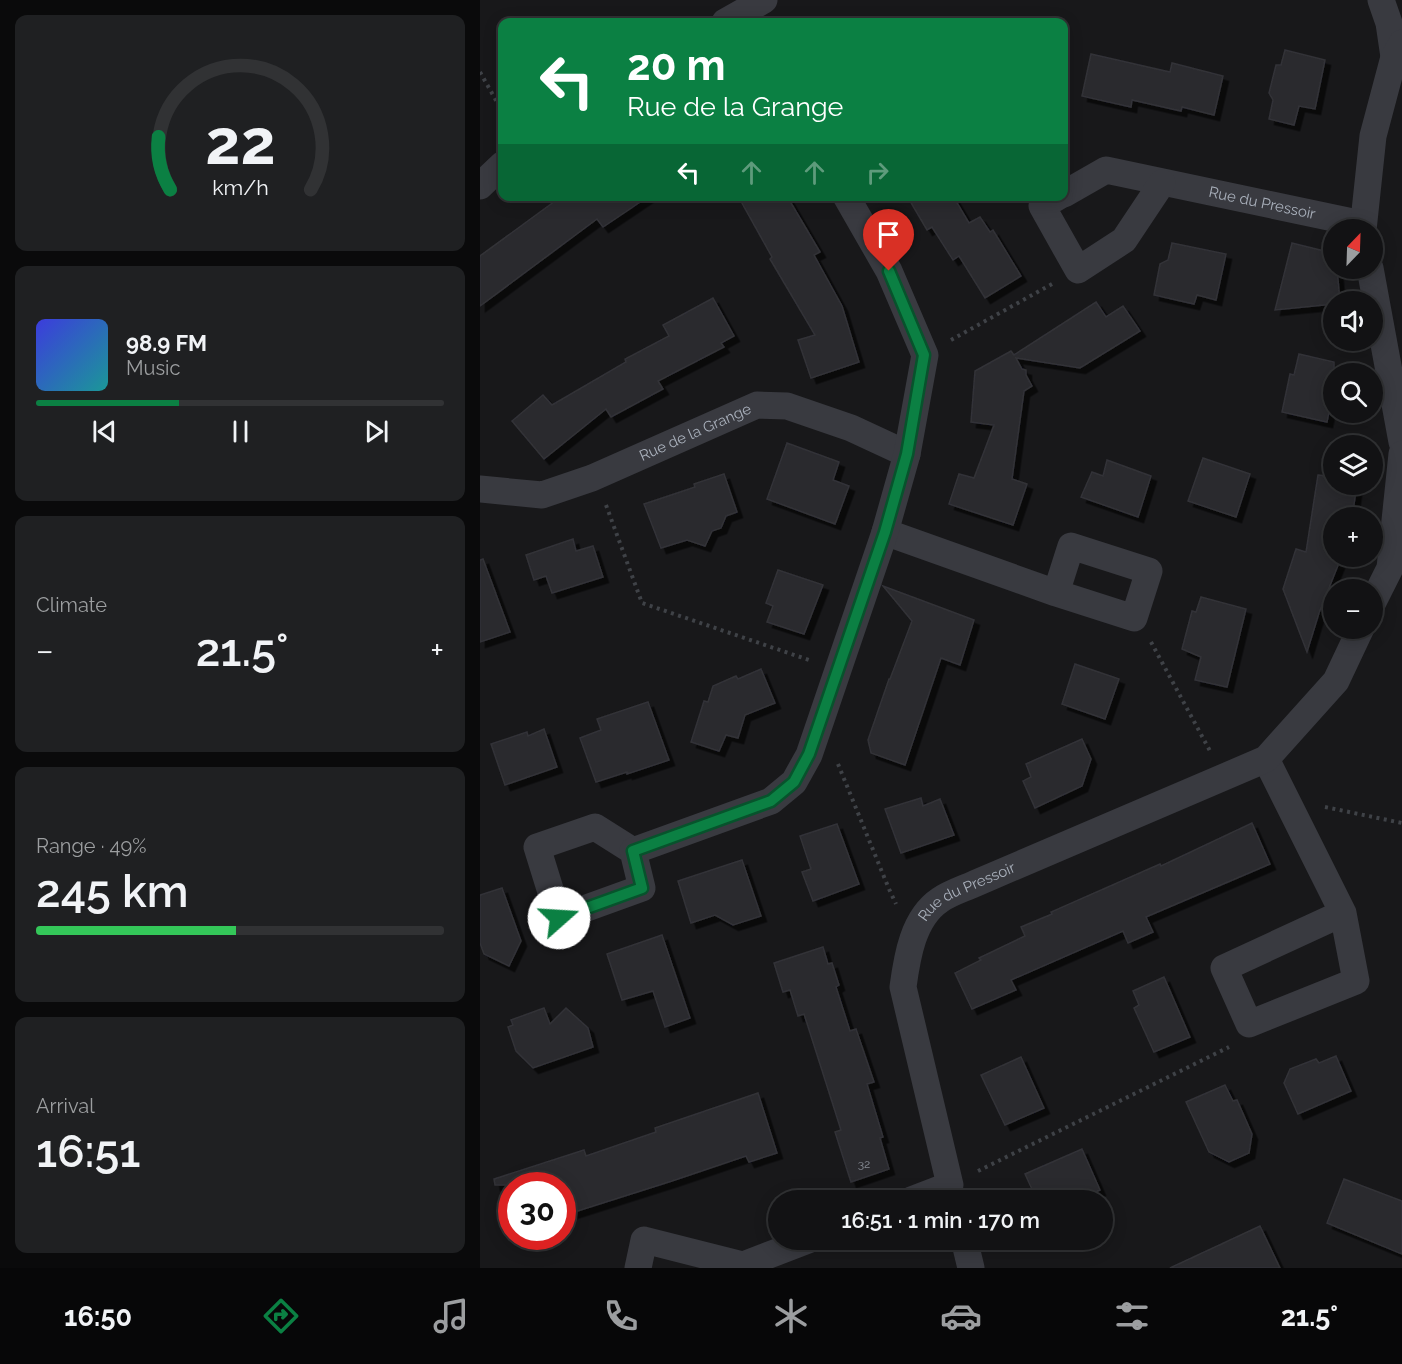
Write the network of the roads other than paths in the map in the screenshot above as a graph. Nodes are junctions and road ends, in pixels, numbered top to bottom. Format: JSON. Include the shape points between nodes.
{"nodes":[{"id":1,"x":764,"y":0,"type":"edge"},
{"id":2,"x":1381,"y":0,"type":"edge"},
{"id":3,"x":735,"y":15,"type":"edge"},
{"id":4,"x":1398,"y":50,"type":"edge"},
{"id":5,"x":498,"y":169,"type":"edge"},
{"id":6,"x":1162,"y":183,"type":"junction"},
{"id":7,"x":480,"y":186,"type":"edge"},
{"id":8,"x":1068,"y":192,"type":"edge"},
{"id":9,"x":849,"y":201,"type":"edge"},
{"id":10,"x":1050,"y":201,"type":"edge"},
{"id":11,"x":1326,"y":219,"type":"edge"},
{"id":12,"x":1364,"y":219,"type":"edge"},
{"id":13,"x":1372,"y":279,"type":"edge"},
{"id":14,"x":1402,"y":442,"type":"edge"},
{"id":15,"x":907,"y":454,"type":"junction"},
{"id":16,"x":1402,"y":454,"type":"edge"},
{"id":17,"x":480,"y":489,"type":"edge"},
{"id":18,"x":885,"y":532,"type":"junction"},
{"id":19,"x":1383,"y":582,"type":"edge"},
{"id":20,"x":1056,"y":593,"type":"junction"},
{"id":21,"x":1356,"y":639,"type":"edge"},
{"id":22,"x":1266,"y":759,"type":"junction"},
{"id":23,"x":633,"y":851,"type":"dead end"},
{"id":24,"x":1342,"y":913,"type":"junction"},
{"id":25,"x":951,"y":1190,"type":"edge"},
{"id":26,"x":784,"y":1250,"type":"edge"},
{"id":27,"x":967,"y":1250,"type":"edge"},
{"id":28,"x":743,"y":1267,"type":"edge"},
{"id":29,"x":638,"y":1268,"type":"edge"},
{"id":30,"x":971,"y":1268,"type":"edge"}],
"edges":[{"from":1,"to":3,"type":"street"},
{"from":2,"to":4,"type":"street"},
{"from":4,"to":12,"type":"street","name":"Rue du Pressoir","via":[[1373,136]]},
{"from":5,"to":7,"type":"street"},
{"from":6,"to":8,"type":"street","name":"Rue du Pressoir","via":[[1106,170]]},
{"from":6,"to":10,"type":"street","via":[[1124,240],[1078,270],[1042,206]]},
{"from":6,"to":11,"type":"street","name":"Rue du Pressoir"},
{"from":9,"to":15,"type":"street","via":[[889,271],[924,355]]},
{"from":13,"to":14,"type":"street"},
{"from":15,"to":17,"type":"street","name":"Rue de la Grange","via":[[851,428],[786,406],[757,405],[592,478],[542,495]]},
{"from":15,"to":18,"type":"street"},
{"from":16,"to":19,"type":"street","via":[[1390,568]]},
{"from":18,"to":20,"type":"street"},
{"from":18,"to":23,"type":"street","via":[[809,754],[794,782],[771,801]]},
{"from":20,"to":20,"type":"street","via":[[1134,618],[1149,571],[1071,546]]},
{"from":21,"to":22,"type":"street","name":"Rue du Pressoir","via":[[1336,681]]},
{"from":22,"to":24,"type":"street"},
{"from":22,"to":25,"type":"street","name":"Rue du Pressoir","via":[[939,900],[925,915],[906,960],[903,987]]},
{"from":24,"to":24,"type":"street","via":[[1224,968],[1249,1024],[1356,981]]},
{"from":26,"to":28,"type":"street"},
{"from":27,"to":30,"type":"street"},
{"from":28,"to":29,"type":"street","via":[[644,1240]]}]}
